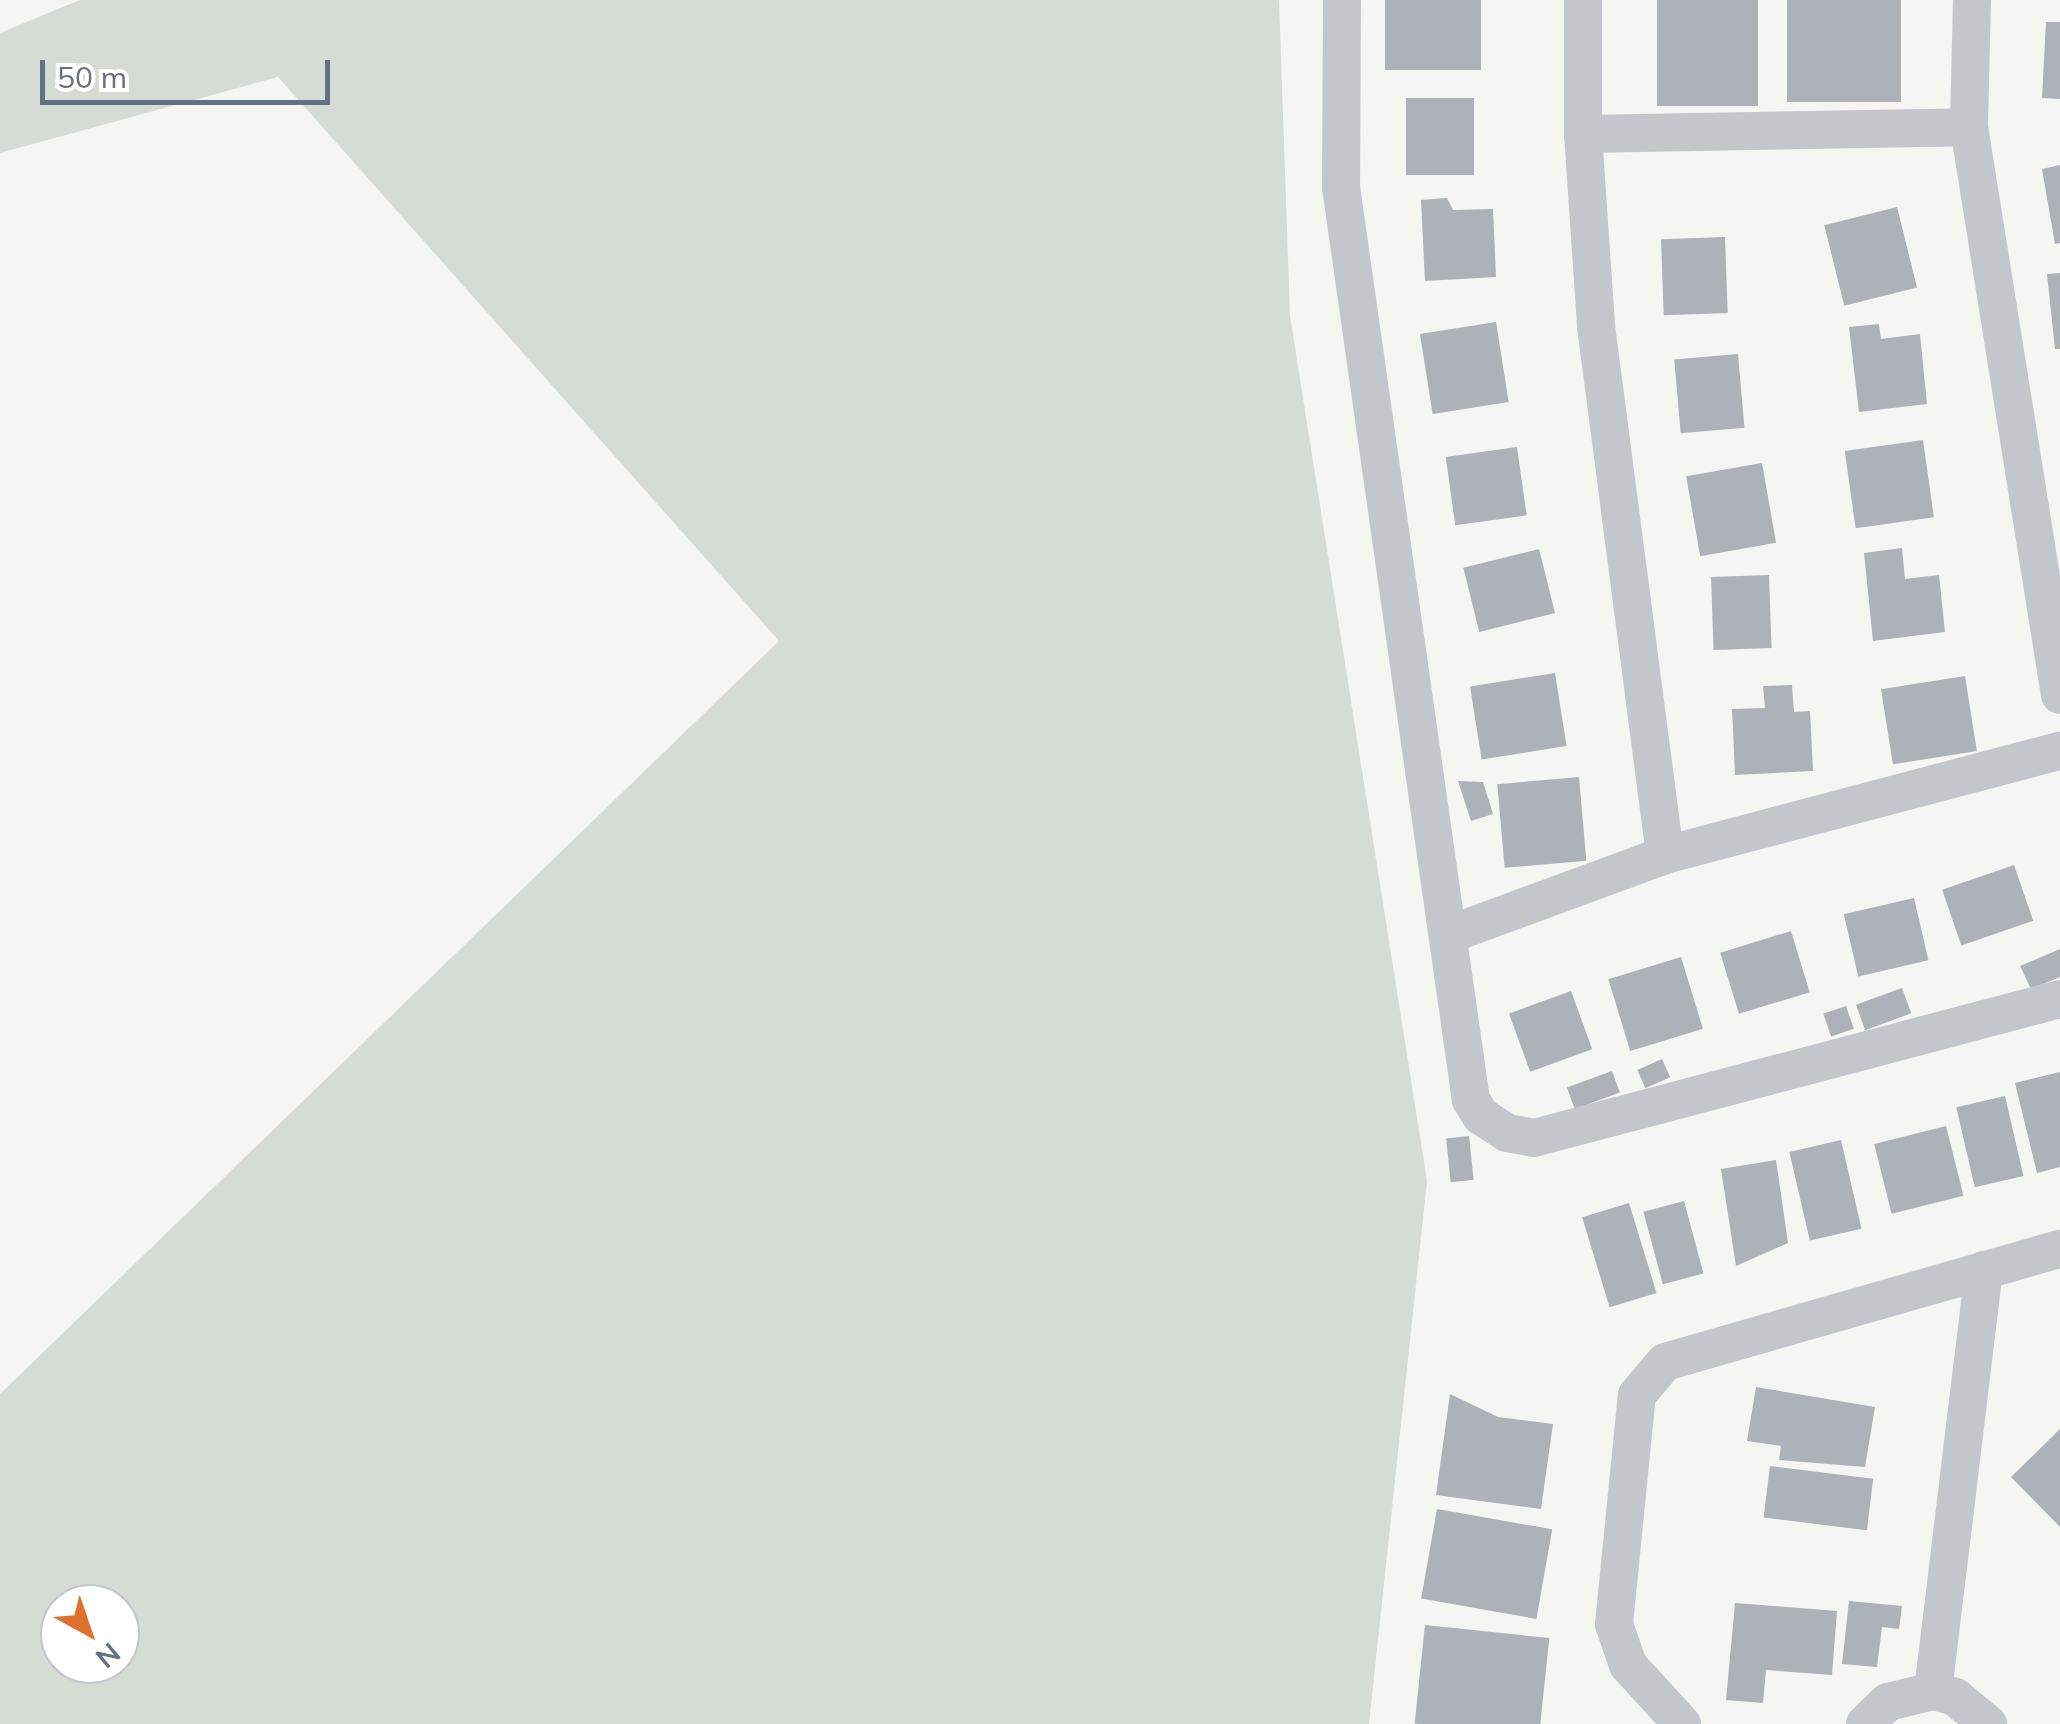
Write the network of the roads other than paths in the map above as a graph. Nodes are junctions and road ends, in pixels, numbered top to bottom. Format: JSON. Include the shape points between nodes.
{"nodes":[{"id":1,"x":1342,"y":0,"type":"edge"},
{"id":2,"x":1583,"y":0,"type":"edge"},
{"id":3,"x":1972,"y":0,"type":"edge"},
{"id":4,"x":1970,"y":127,"type":"junction"},
{"id":5,"x":1583,"y":134,"type":"junction"},
{"id":6,"x":2060,"y":695,"type":"edge"},
{"id":7,"x":2060,"y":751,"type":"edge"},
{"id":8,"x":1665,"y":855,"type":"junction"},
{"id":9,"x":1448,"y":935,"type":"junction"},
{"id":10,"x":2060,"y":1000,"type":"edge"},
{"id":11,"x":2060,"y":1249,"type":"edge"},
{"id":12,"x":1984,"y":1270,"type":"junction"},
{"id":13,"x":1933,"y":1691,"type":"junction"},
{"id":14,"x":1682,"y":1724,"type":"edge"},
{"id":15,"x":1866,"y":1724,"type":"edge"},
{"id":16,"x":1988,"y":1724,"type":"edge"}],
"edges":[{"from":1,"to":9,"type":"street","via":[[1341,188]]},
{"from":2,"to":5,"type":"street"},
{"from":3,"to":4,"type":"street"},
{"from":4,"to":5,"type":"street"},
{"from":4,"to":6,"type":"street"},
{"from":5,"to":8,"type":"street","via":[[1596,326]]},
{"from":7,"to":8,"type":"street"},
{"from":8,"to":9,"type":"street"},
{"from":9,"to":10,"type":"street","via":[[1472,1100],[1507,1133],[1534,1138]]},
{"from":11,"to":12,"type":"street"},
{"from":12,"to":13,"type":"street"},
{"from":12,"to":14,"type":"street","via":[[1665,1362],[1637,1395],[1614,1624],[1628,1665]]},
{"from":13,"to":15,"type":"street","via":[[1888,1702]]},
{"from":13,"to":16,"type":"street","via":[[1955,1696]]}]}
